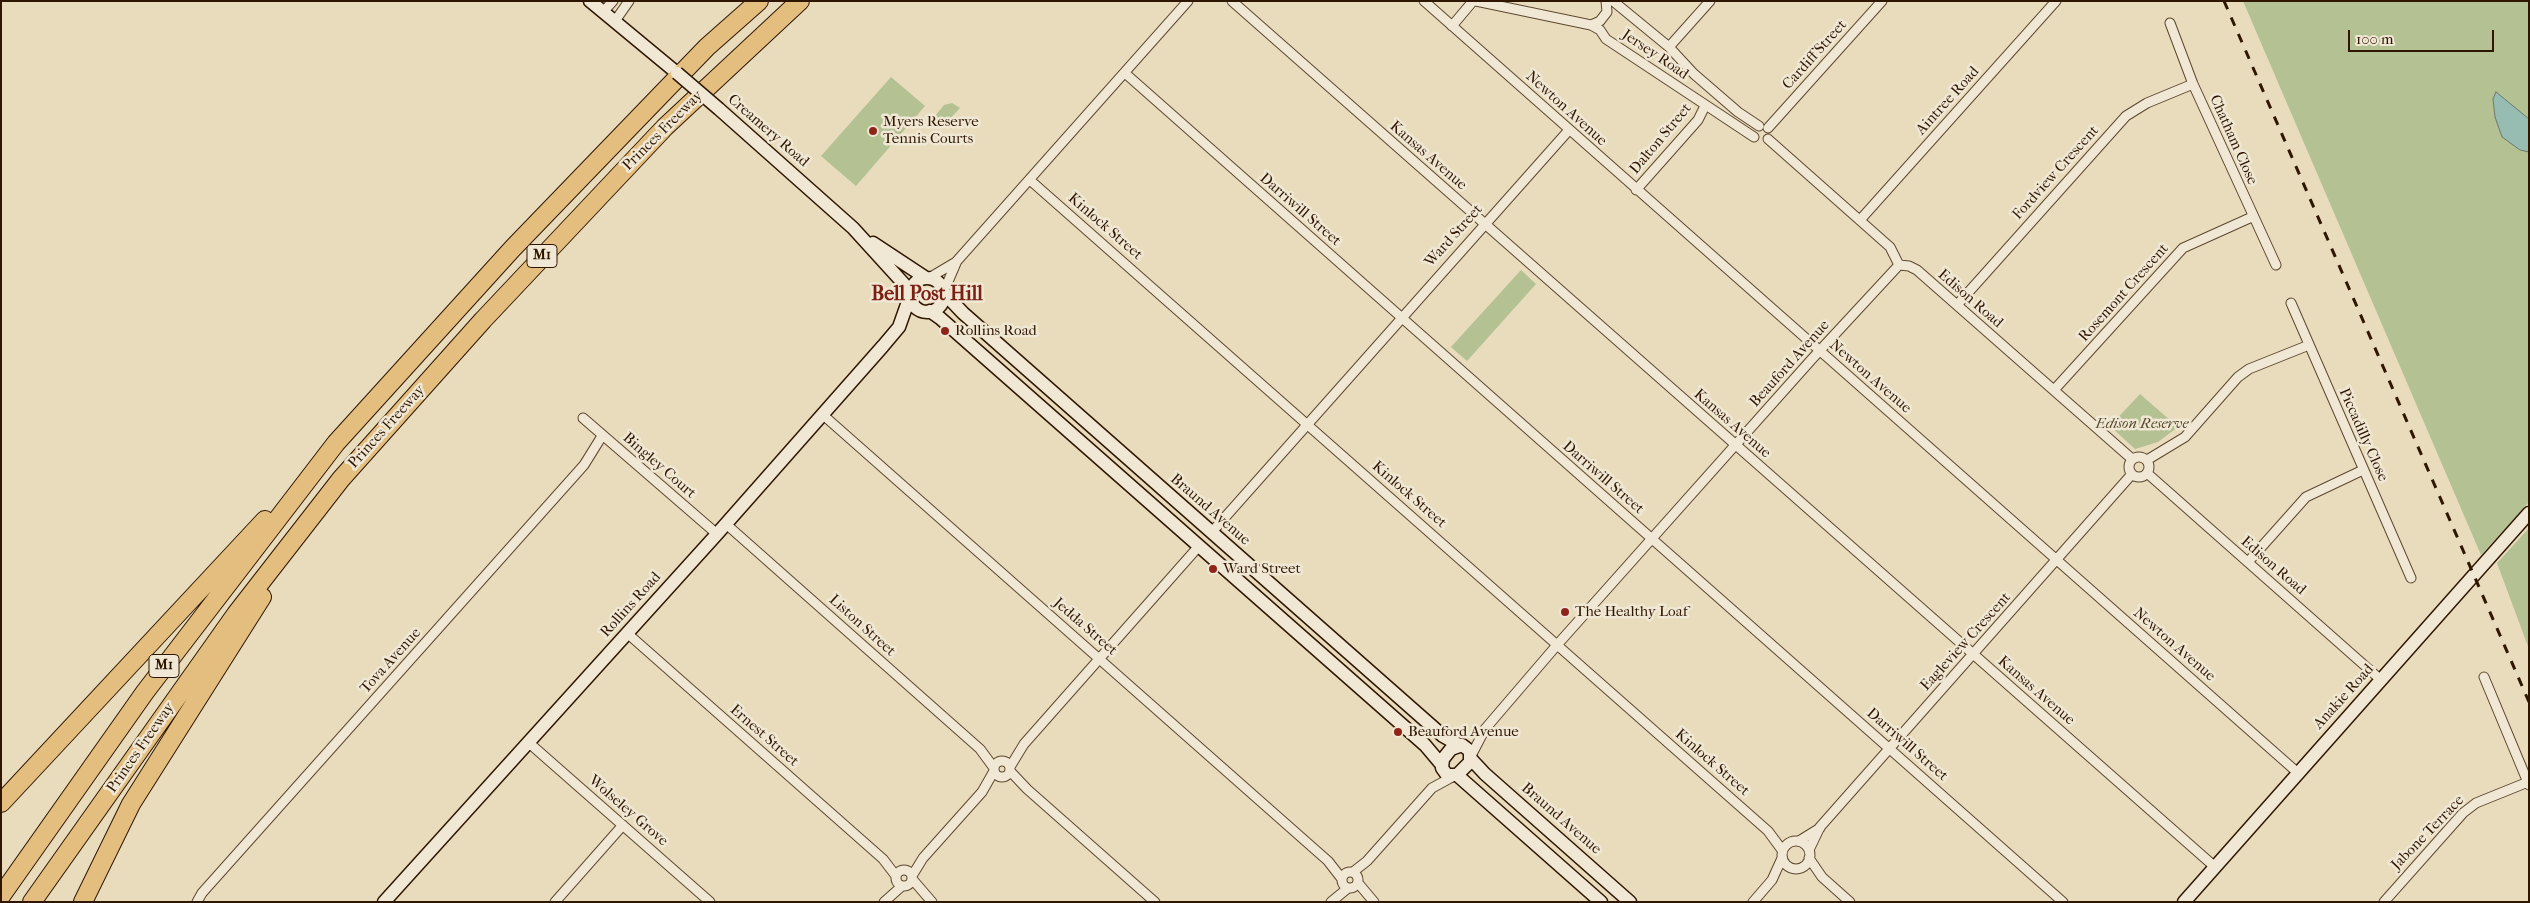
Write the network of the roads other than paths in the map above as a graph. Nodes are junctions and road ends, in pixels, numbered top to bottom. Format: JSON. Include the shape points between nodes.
{"nodes":[{"id":1,"x":590,"y":1,"type":"edge"},
{"id":2,"x":613,"y":1,"type":"edge"},
{"id":3,"x":629,"y":1,"type":"edge"},
{"id":4,"x":758,"y":1,"type":"edge"},
{"id":5,"x":800,"y":1,"type":"edge"},
{"id":6,"x":1188,"y":1,"type":"edge"},
{"id":7,"x":1232,"y":1,"type":"edge"},
{"id":8,"x":1424,"y":1,"type":"edge"},
{"id":9,"x":1474,"y":1,"type":"edge"},
{"id":10,"x":1606,"y":1,"type":"edge"},
{"id":11,"x":1613,"y":1,"type":"edge"},
{"id":12,"x":1710,"y":1,"type":"edge"},
{"id":13,"x":1882,"y":1,"type":"edge"},
{"id":14,"x":2056,"y":1,"type":"edge"},
{"id":15,"x":603,"y":12,"type":"junction"},
{"id":16,"x":1607,"y":12,"type":"junction"},
{"id":17,"x":1628,"y":14,"type":"junction"},
{"id":18,"x":615,"y":21,"type":"junction"},
{"id":19,"x":2170,"y":23,"type":"dead end"},
{"id":20,"x":1452,"y":26,"type":"junction"},
{"id":21,"x":1600,"y":26,"type":"junction"},
{"id":22,"x":1669,"y":47,"type":"junction"},
{"id":23,"x":1126,"y":74,"type":"junction"},
{"id":24,"x":2193,"y":84,"type":"junction"},
{"id":25,"x":1706,"y":106,"type":"junction"},
{"id":26,"x":1758,"y":126,"type":"junction"},
{"id":27,"x":1768,"y":128,"type":"junction"},
{"id":28,"x":1569,"y":130,"type":"junction"},
{"id":29,"x":1754,"y":137,"type":"junction"},
{"id":30,"x":1768,"y":139,"type":"junction"},
{"id":31,"x":1031,"y":181,"type":"junction"},
{"id":32,"x":1636,"y":190,"type":"junction"},
{"id":33,"x":2252,"y":217,"type":"junction"},
{"id":34,"x":1860,"y":220,"type":"junction"},
{"id":35,"x":1485,"y":225,"type":"junction"},
{"id":36,"x":853,"y":228,"type":"junction"},
{"id":37,"x":956,"y":262,"type":"junction"},
{"id":38,"x":1899,"y":265,"type":"junction"},
{"id":39,"x":2276,"y":265,"type":"dead end"},
{"id":40,"x":927,"y":278,"type":"junction"},
{"id":41,"x":944,"y":293,"type":"junction"},
{"id":42,"x":910,"y":295,"type":"junction"},
{"id":43,"x":2291,"y":303,"type":"dead end"},
{"id":44,"x":1957,"y":305,"type":"junction"},
{"id":45,"x":928,"y":311,"type":"junction"},
{"id":46,"x":1402,"y":318,"type":"junction"},
{"id":47,"x":899,"y":327,"type":"junction"},
{"id":48,"x":2309,"y":345,"type":"junction"},
{"id":49,"x":1819,"y":351,"type":"junction"},
{"id":50,"x":2054,"y":390,"type":"junction"},
{"id":51,"x":822,"y":414,"type":"junction"},
{"id":52,"x":583,"y":418,"type":"dead end"},
{"id":53,"x":1308,"y":424,"type":"junction"},
{"id":54,"x":602,"y":436,"type":"junction"},
{"id":55,"x":336,"y":443,"type":"junction"},
{"id":56,"x":1736,"y":445,"type":"junction"},
{"id":57,"x":2132,"y":459,"type":"junction"},
{"id":58,"x":2147,"y":460,"type":"junction"},
{"id":59,"x":2364,"y":470,"type":"junction"},
{"id":60,"x":2147,"y":473,"type":"junction"},
{"id":61,"x":2132,"y":474,"type":"junction"},
{"id":62,"x":2529,"y":513,"type":"edge"},
{"id":63,"x":726,"y":524,"type":"junction"},
{"id":64,"x":303,"y":528,"type":"junction"},
{"id":65,"x":1211,"y":533,"type":"junction"},
{"id":66,"x":717,"y":534,"type":"junction"},
{"id":67,"x":1652,"y":539,"type":"junction"},
{"id":68,"x":1199,"y":546,"type":"junction"},
{"id":69,"x":2057,"y":560,"type":"junction"},
{"id":70,"x":2248,"y":562,"type":"junction"},
{"id":71,"x":2411,"y":578,"type":"dead end"},
{"id":72,"x":627,"y":633,"type":"junction"},
{"id":73,"x":1557,"y":645,"type":"junction"},
{"id":74,"x":1974,"y":654,"type":"junction"},
{"id":75,"x":1100,"y":658,"type":"junction"},
{"id":76,"x":2484,"y":677,"type":"dead end"},
{"id":77,"x":2381,"y":680,"type":"junction"},
{"id":78,"x":1485,"y":729,"type":"junction"},
{"id":79,"x":528,"y":742,"type":"junction"},
{"id":80,"x":1024,"y":744,"type":"junction"},
{"id":81,"x":1460,"y":745,"type":"junction"},
{"id":82,"x":1890,"y":748,"type":"junction"},
{"id":83,"x":980,"y":749,"type":"junction"},
{"id":84,"x":1471,"y":757,"type":"junction"},
{"id":85,"x":1001,"y":760,"type":"junction"},
{"id":86,"x":1442,"y":765,"type":"junction"},
{"id":87,"x":994,"y":769,"type":"junction"},
{"id":88,"x":1007,"y":773,"type":"junction"},
{"id":89,"x":2298,"y":773,"type":"junction"},
{"id":90,"x":1455,"y":775,"type":"junction"},
{"id":91,"x":2528,"y":784,"type":"edge"},
{"id":92,"x":1432,"y":788,"type":"junction"},
{"id":93,"x":982,"y":792,"type":"junction"},
{"id":94,"x":1,"y":803,"type":"edge"},
{"id":95,"x":622,"y":825,"type":"junction"},
{"id":96,"x":1820,"y":828,"type":"junction"},
{"id":97,"x":1768,"y":831,"type":"junction"},
{"id":98,"x":1795,"y":842,"type":"junction"},
{"id":99,"x":1782,"y":854,"type":"junction"},
{"id":100,"x":1809,"y":854,"type":"junction"},
{"id":101,"x":2214,"y":867,"type":"junction"},
{"id":102,"x":1796,"y":868,"type":"junction"},
{"id":103,"x":1822,"y":877,"type":"junction"},
{"id":104,"x":904,"y":878,"type":"junction"},
{"id":105,"x":1772,"y":880,"type":"junction"},
{"id":106,"x":1350,"y":881,"type":"junction"},
{"id":107,"x":1,"y":896,"type":"edge"},
{"id":108,"x":886,"y":899,"type":"edge"},
{"id":109,"x":929,"y":899,"type":"edge"},
{"id":110,"x":1372,"y":900,"type":"edge"},
{"id":111,"x":1331,"y":901,"type":"edge"},
{"id":112,"x":32,"y":902,"type":"edge"},
{"id":113,"x":83,"y":902,"type":"edge"},
{"id":114,"x":197,"y":902,"type":"edge"},
{"id":115,"x":384,"y":902,"type":"edge"},
{"id":116,"x":555,"y":902,"type":"edge"},
{"id":117,"x":710,"y":902,"type":"edge"},
{"id":118,"x":1155,"y":902,"type":"edge"},
{"id":119,"x":1602,"y":902,"type":"edge"},
{"id":120,"x":1630,"y":902,"type":"edge"},
{"id":121,"x":1753,"y":902,"type":"edge"},
{"id":122,"x":1850,"y":902,"type":"edge"},
{"id":123,"x":2063,"y":902,"type":"edge"},
{"id":124,"x":2184,"y":902,"type":"edge"},
{"id":125,"x":2384,"y":902,"type":"edge"}],
"edges":[{"from":1,"to":15,"type":"street","name":"Creamery Road"},
{"from":2,"to":15,"type":"street"},
{"from":3,"to":18,"type":"street"},
{"from":4,"to":55,"type":"highway","name":"Princes Freeway","number":"M1","via":[[707,47],[527,233]]},
{"from":5,"to":64,"type":"highway","name":"Princes Freeway","number":"M1","via":[[665,127],[575,221],[341,479]]},
{"from":6,"to":23,"type":"street"},
{"from":7,"to":35,"type":"street","name":"Kansas Avenue"},
{"from":8,"to":20,"type":"street","name":"Newton Avenue"},
{"from":9,"to":20,"type":"street"},
{"from":9,"to":21,"type":"street","name":"Jersey Road"},
{"from":10,"to":16,"type":"street"},
{"from":11,"to":17,"type":"street"},
{"from":12,"to":22,"type":"street"},
{"from":13,"to":27,"type":"street","name":"Cardiff Street"},
{"from":14,"to":34,"type":"street","name":"Aintree Road"},
{"from":15,"to":18,"type":"street","name":"Creamery Road"},
{"from":16,"to":17,"type":"street"},
{"from":16,"to":21,"type":"street"},
{"from":17,"to":22,"type":"street"},
{"from":18,"to":36,"type":"street","name":"Creamery Road","bridge":true},
{"from":19,"to":24,"type":"street","name":"Chatham Close"},
{"from":20,"to":28,"type":"street","name":"Newton Avenue"},
{"from":21,"to":25,"type":"street","name":"Jersey Road","via":[[1606,39]]},
{"from":22,"to":26,"type":"street","via":[[1694,74]]},
{"from":23,"to":31,"type":"street"},
{"from":23,"to":46,"type":"street","name":"Darriwill Street"},
{"from":24,"to":33,"type":"street","name":"Chatham Close"},
{"from":24,"to":44,"type":"street","name":"Fordview Crescent","via":[[2147,103],[2126,116]]},
{"from":25,"to":29,"type":"street","name":"Jersey Road"},
{"from":25,"to":32,"type":"street","name":"Dalton Street","via":[[1698,120]]},
{"from":26,"to":27,"type":"street"},
{"from":26,"to":29,"type":"street"},
{"from":27,"to":30,"type":"street"},
{"from":28,"to":32,"type":"street","name":"Newton Avenue"},
{"from":28,"to":35,"type":"street","name":"Ward Street"},
{"from":29,"to":30,"type":"street","via":[[1761,142]]},
{"from":30,"to":34,"type":"street"},
{"from":31,"to":37,"type":"street"},
{"from":31,"to":53,"type":"street","name":"Kinlock Street"},
{"from":32,"to":49,"type":"street","name":"Newton Avenue"},
{"from":33,"to":39,"type":"street","name":"Chatham Close"},
{"from":33,"to":50,"type":"street","name":"Rosemont Crescent","via":[[2183,248]]},
{"from":34,"to":38,"type":"street","via":[[1890,247]]},
{"from":35,"to":46,"type":"street","name":"Ward Street"},
{"from":35,"to":56,"type":"street","name":"Kansas Avenue"},
{"from":36,"to":40,"type":"street","name":"Creamery Road","via":[[918,275]]},
{"from":36,"to":42,"type":"street","name":"Creamery Road","via":[[904,284]]},
{"from":37,"to":40,"type":"street"},
{"from":37,"to":41,"type":"street"},
{"from":38,"to":44,"type":"street","name":"Edison Road","via":[[1917,270]]},
{"from":38,"to":49,"type":"street","name":"Beauford Avenue"},
{"from":40,"to":41,"type":"street","via":[[938,281]]},
{"from":40,"to":42,"type":"street","via":[[916,282]]},
{"from":41,"to":45,"type":"street","via":[[939,305]]},
{"from":41,"to":65,"type":"street","name":"Braund Avenue"},
{"from":42,"to":45,"type":"street","via":[[916,308]]},
{"from":42,"to":47,"type":"street","name":"Rollins Road"},
{"from":43,"to":48,"type":"street","name":"Piccadilly Close"},
{"from":44,"to":50,"type":"street","name":"Edison Road"},
{"from":45,"to":47,"type":"street","name":"Rollins Road"},
{"from":45,"to":68,"type":"street"},
{"from":46,"to":53,"type":"street","name":"Ward Street"},
{"from":46,"to":67,"type":"street","name":"Darriwill Street"},
{"from":47,"to":51,"type":"street","name":"Rollins Road"},
{"from":48,"to":58,"type":"street","via":[[2244,373],[2185,437]]},
{"from":48,"to":59,"type":"street","name":"Piccadilly Close"},
{"from":49,"to":56,"type":"street","name":"Beauford Avenue"},
{"from":49,"to":69,"type":"street","name":"Newton Avenue"},
{"from":50,"to":57,"type":"street","name":"Edison Road"},
{"from":51,"to":63,"type":"street","name":"Rollins Road"},
{"from":51,"to":75,"type":"street","name":"Jedda Street"},
{"from":52,"to":54,"type":"street","name":"Bingley Court"},
{"from":53,"to":65,"type":"street","name":"Ward Street"},
{"from":53,"to":73,"type":"street","name":"Kinlock Street"},
{"from":54,"to":66,"type":"street","name":"Bingley Court"},
{"from":54,"to":114,"type":"street","name":"Tova Avenue","via":[[584,466]]},
{"from":55,"to":94,"type":"highway"},
{"from":55,"to":107,"type":"highway","name":"Princes Freeway","number":"M1","via":[[145,692]]},
{"from":56,"to":67,"type":"street","name":"Beauford Avenue"},
{"from":56,"to":74,"type":"street","name":"Kansas Avenue"},
{"from":57,"to":58,"type":"street"},
{"from":57,"to":61,"type":"street","via":[[2129,468]]},
{"from":58,"to":60,"type":"street","via":[[2150,468]]},
{"from":59,"to":70,"type":"street","via":[[2306,497]]},
{"from":59,"to":71,"type":"street","name":"Piccadilly Close"},
{"from":60,"to":61,"type":"street","via":[[2138,477]]},
{"from":60,"to":70,"type":"street","name":"Edison Road"},
{"from":61,"to":69,"type":"street","name":"Eagleview Crescent"},
{"from":62,"to":77,"type":"street","name":"Anakie Road"},
{"from":63,"to":66,"type":"street","name":"Rollins Road"},
{"from":63,"to":83,"type":"street","name":"Liston Street"},
{"from":64,"to":112,"type":"highway","name":"Princes Freeway","number":"M1","via":[[230,622]]},
{"from":64,"to":113,"type":"highway","via":[[131,804]]},
{"from":65,"to":68,"type":"street","name":"Ward Street"},
{"from":65,"to":81,"type":"street","name":"Braund Avenue","via":[[1443,736]]},
{"from":66,"to":72,"type":"street","name":"Rollins Road"},
{"from":67,"to":73,"type":"street","name":"Beauford Avenue"},
{"from":67,"to":82,"type":"street","name":"Darriwill Street"},
{"from":68,"to":75,"type":"street","name":"Ward Street"},
{"from":68,"to":86,"type":"street","via":[[1424,745]]},
{"from":69,"to":74,"type":"street","name":"Eagleview Crescent"},
{"from":69,"to":89,"type":"street","name":"Newton Avenue"},
{"from":70,"to":77,"type":"street","name":"Edison Road"},
{"from":72,"to":79,"type":"street","name":"Rollins Road"},
{"from":72,"to":104,"type":"street","name":"Ernest Street"},
{"from":73,"to":78,"type":"street","name":"Beauford Avenue"},
{"from":73,"to":97,"type":"street","name":"Kinlock Street"},
{"from":74,"to":82,"type":"street","name":"Eagleview Crescent"},
{"from":74,"to":101,"type":"street","name":"Kansas Avenue"},
{"from":75,"to":80,"type":"street","name":"Ward Street"},
{"from":75,"to":106,"type":"street","name":"Jedda Street"},
{"from":76,"to":91,"type":"street"},
{"from":77,"to":89,"type":"street","name":"Anakie Road"},
{"from":78,"to":81,"type":"street","name":"Beauford Avenue"},
{"from":78,"to":84,"type":"street","name":"Beauford Avenue"},
{"from":79,"to":95,"type":"street","name":"Wolseley Grove"},
{"from":79,"to":115,"type":"street","name":"Rollins Road"},
{"from":80,"to":85,"type":"street","name":"Ward Street"},
{"from":80,"to":88,"type":"street","name":"Ward Street"},
{"from":81,"to":84,"type":"street","via":[[1468,749]]},
{"from":81,"to":86,"type":"street","via":[[1448,751]]},
{"from":82,"to":96,"type":"street","name":"Eagleview Crescent"},
{"from":82,"to":123,"type":"street","name":"Darriwill Street"},
{"from":83,"to":85,"type":"street","name":"Liston Street"},
{"from":83,"to":87,"type":"street","name":"Liston Street"},
{"from":84,"to":90,"type":"street","via":[[1465,769]]},
{"from":84,"to":120,"type":"street","name":"Braund Avenue","via":[[1485,774]]},
{"from":85,"to":87,"type":"street","name":"Ward Street"},
{"from":85,"to":88,"type":"street","name":"Liston Street"},
{"from":86,"to":90,"type":"street","via":[[1445,774]]},
{"from":86,"to":92,"type":"street"},
{"from":87,"to":88,"type":"street","name":"Liston Street"},
{"from":87,"to":93,"type":"street","name":"Ward Street"},
{"from":88,"to":93,"type":"street","name":"Ward Street"},
{"from":88,"to":118,"type":"street"},
{"from":89,"to":101,"type":"street","name":"Anakie Road"},
{"from":90,"to":92,"type":"street"},
{"from":90,"to":119,"type":"street"},
{"from":91,"to":125,"type":"street","name":"Jabone Terrace","via":[[2476,803],[2463,813]]},
{"from":92,"to":106,"type":"street"},
{"from":93,"to":104,"type":"street","name":"Ward Street"},
{"from":95,"to":116,"type":"street"},
{"from":95,"to":117,"type":"street","name":"Wolseley Grove"},
{"from":96,"to":98,"type":"street","name":"Eagleview Crescent"},
{"from":96,"to":100,"type":"street","name":"Eagleview Crescent"},
{"from":97,"to":98,"type":"street","name":"Kinlock Street"},
{"from":97,"to":99,"type":"street","name":"Kinlock Street"},
{"from":98,"to":99,"type":"street","name":"Eagleview Crescent"},
{"from":98,"to":100,"type":"street","name":"Kinlock Street"},
{"from":99,"to":102,"type":"street","name":"Kinlock Street"},
{"from":99,"to":105,"type":"street"},
{"from":100,"to":102,"type":"street","name":"Eagleview Crescent"},
{"from":100,"to":103,"type":"street"},
{"from":101,"to":124,"type":"street","name":"Anakie Road"},
{"from":102,"to":103,"type":"street"},
{"from":102,"to":105,"type":"street"},
{"from":103,"to":122,"type":"street"},
{"from":104,"to":108,"type":"street","name":"Ward Street"},
{"from":104,"to":109,"type":"street","name":"Ernest Street"},
{"from":105,"to":121,"type":"street"},
{"from":106,"to":110,"type":"street","name":"Jedda Street"},
{"from":106,"to":111,"type":"street"}]}
